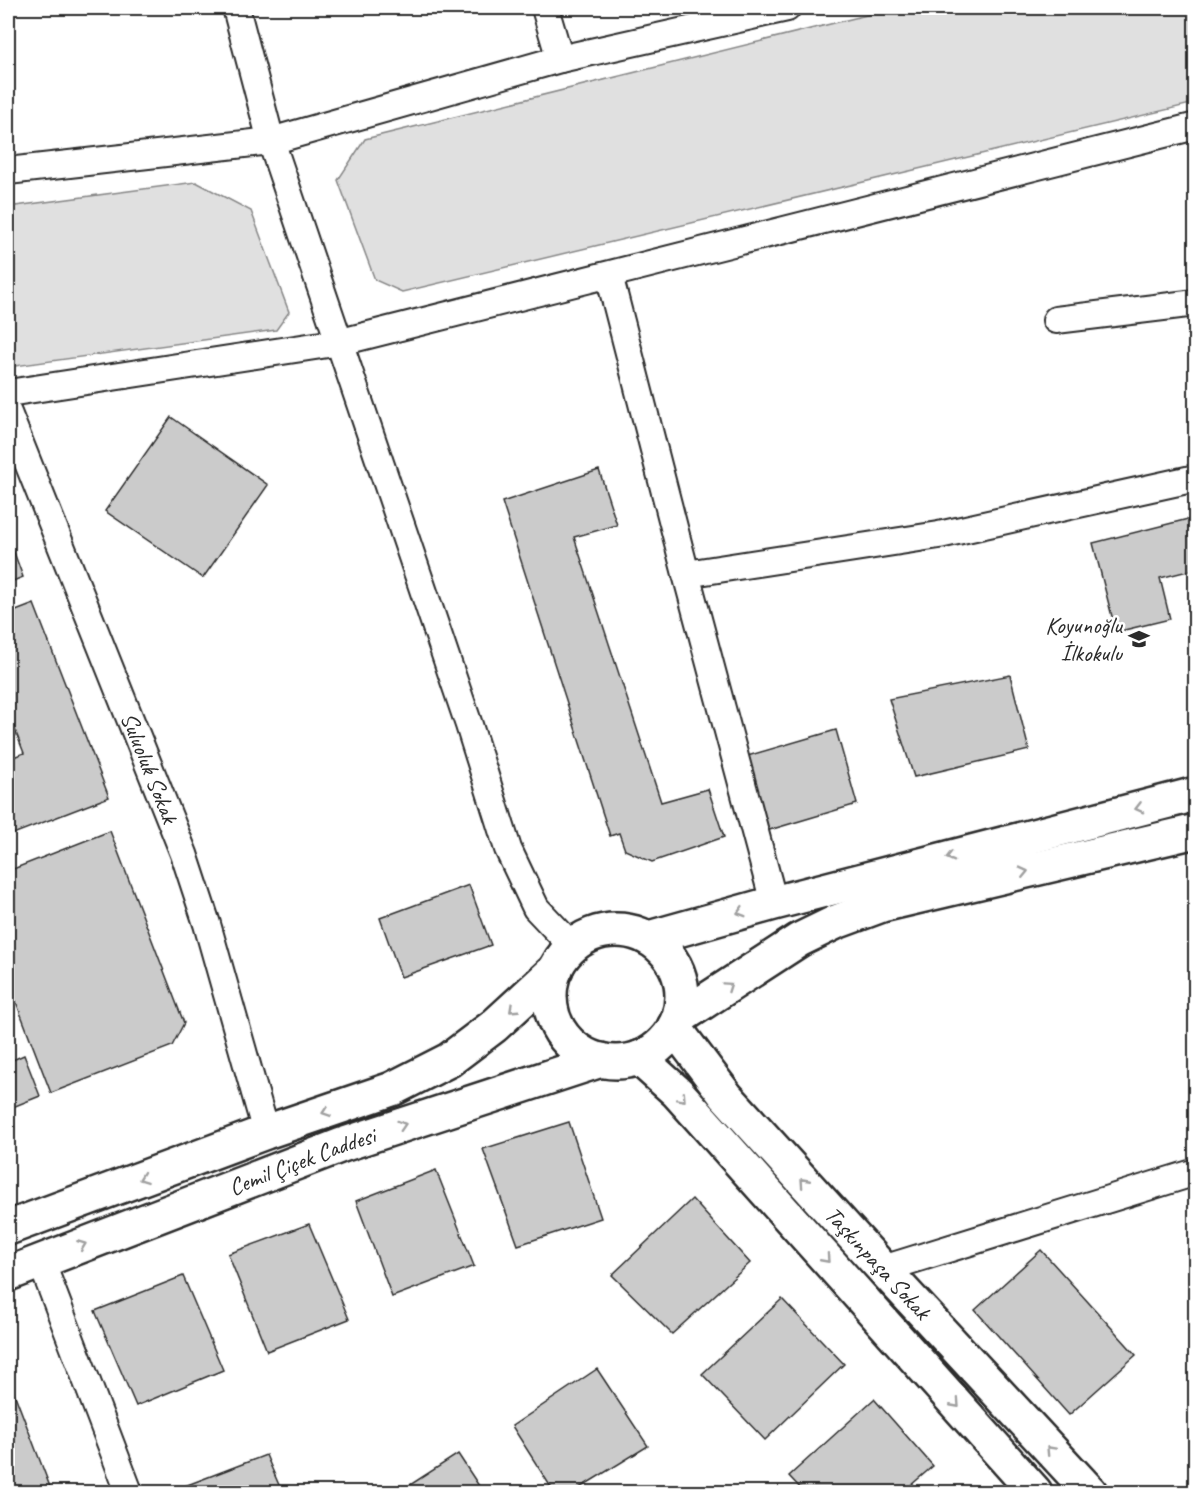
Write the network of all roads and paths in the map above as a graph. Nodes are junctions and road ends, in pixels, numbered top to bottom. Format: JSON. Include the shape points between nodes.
{"nodes":[{"id":1,"x":236,"y":8,"type":"edge"},
{"id":2,"x":545,"y":8,"type":"edge"},
{"id":3,"x":787,"y":8,"type":"edge"},
{"id":4,"x":560,"y":59,"type":"junction"},
{"id":5,"x":1196,"y":126,"type":"edge"},
{"id":6,"x":271,"y":141,"type":"junction"},
{"id":7,"x":8,"y":171,"type":"edge"},
{"id":8,"x":609,"y":275,"type":"junction"},
{"id":9,"x":1196,"y":303,"type":"edge"},
{"id":10,"x":1056,"y":320,"type":"dead end"},
{"id":11,"x":341,"y":342,"type":"junction"},
{"id":12,"x":8,"y":393,"type":"edge"},
{"id":13,"x":8,"y":413,"type":"edge"},
{"id":14,"x":1196,"y":478,"type":"edge"},
{"id":15,"x":686,"y":574,"type":"junction"},
{"id":16,"x":1196,"y":794,"type":"edge"},
{"id":17,"x":1196,"y":831,"type":"edge"},
{"id":18,"x":774,"y":903,"type":"junction"},
{"id":19,"x":649,"y":938,"type":"junction"},
{"id":20,"x":564,"y":957,"type":"junction"},
{"id":21,"x":676,"y":1022,"type":"junction"},
{"id":22,"x":639,"y":1058,"type":"junction"},
{"id":23,"x":601,"y":1060,"type":"junction"},
{"id":24,"x":266,"y":1132,"type":"junction"},
{"id":25,"x":1196,"y":1172,"type":"edge"},
{"id":26,"x":8,"y":1228,"type":"edge"},
{"id":27,"x":40,"y":1261,"type":"junction"},
{"id":28,"x":883,"y":1269,"type":"junction"},
{"id":29,"x":8,"y":1274,"type":"edge"},
{"id":30,"x":129,"y":1492,"type":"edge"},
{"id":31,"x":1035,"y":1492,"type":"edge"},
{"id":32,"x":1090,"y":1492,"type":"edge"}],
"edges":[{"from":1,"to":6,"type":"street"},
{"from":2,"to":4,"type":"street"},
{"from":3,"to":4,"type":"street"},
{"from":4,"to":6,"type":"street"},
{"from":5,"to":8,"type":"street"},
{"from":6,"to":7,"type":"street"},
{"from":6,"to":11,"type":"street"},
{"from":8,"to":11,"type":"street"},
{"from":8,"to":15,"type":"street"},
{"from":9,"to":10,"type":"street"},
{"from":11,"to":12,"type":"street"},
{"from":11,"to":20,"type":"street","via":[[508,849]]},
{"from":13,"to":24,"type":"street","name":"Suluoluk Sokak","via":[[184,854]]},
{"from":14,"to":15,"type":"street","via":[[939,535]]},
{"from":15,"to":18,"type":"street"},
{"from":16,"to":18,"type":"street","one_way":true},
{"from":21,"to":17,"type":"street","one_way":true,"via":[[798,940],[882,905]]},
{"from":18,"to":19,"type":"street","one_way":true},
{"from":19,"to":20,"type":"street","via":[[630,931],[610,930],[590,935]]},
{"from":19,"to":21,"type":"street","via":[[664,949],[681,981],[682,1000]]},
{"from":20,"to":23,"type":"street","via":[[550,987],[556,1025],[567,1041]]},
{"from":20,"to":24,"type":"street","name":"Cemil Çiçek Caddesi","one_way":true,"via":[[494,1026],[449,1060],[392,1089]]},
{"from":21,"to":22,"type":"street","via":[[656,1049]]},
{"from":28,"to":21,"type":"street","name":"Taşkınpaşa Sokak","one_way":true,"via":[[726,1096]]},
{"from":22,"to":23,"type":"street"},
{"from":22,"to":31,"type":"street","one_way":true,"via":[[677,1092]]},
{"from":27,"to":23,"type":"street","name":"Cemil Çiçek Caddesi","one_way":true,"via":[[342,1145]]},
{"from":24,"to":26,"type":"street","name":"Cemil Çiçek Caddesi","one_way":true},
{"from":25,"to":28,"type":"street"},
{"from":27,"to":29,"type":"street","name":"Cemil Çiçek Caddesi"},
{"from":27,"to":30,"type":"street"},
{"from":32,"to":28,"type":"street","name":"Taşkınpaşa Sokak","one_way":true}]}
